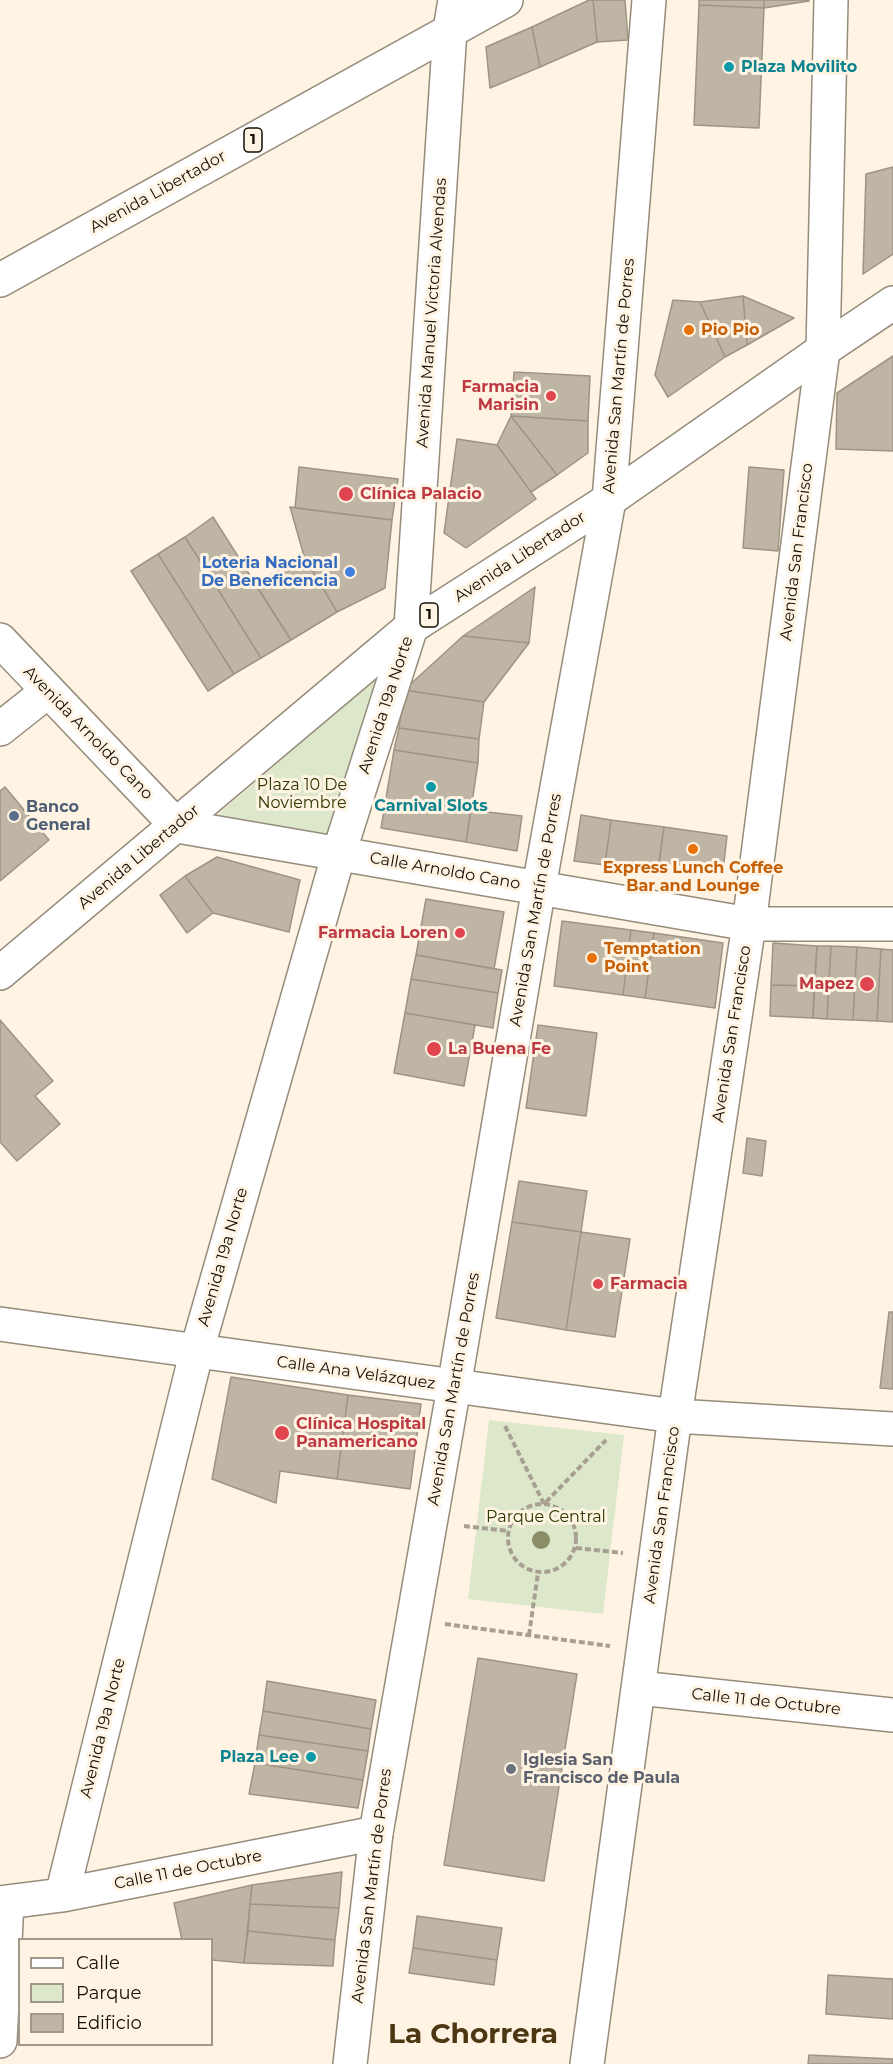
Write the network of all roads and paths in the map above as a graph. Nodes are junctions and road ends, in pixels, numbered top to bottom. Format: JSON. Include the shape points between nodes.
{"nodes":[{"id":1,"x":506,"y":0,"type":"edge"},
{"id":2,"x":649,"y":0,"type":"edge"},
{"id":3,"x":831,"y":0,"type":"edge"},
{"id":4,"x":452,"y":15,"type":"edge"},
{"id":5,"x":0,"y":280,"type":"edge"},
{"id":6,"x":893,"y":303,"type":"edge"},
{"id":7,"x":823,"y":350,"type":"junction"},
{"id":8,"x":609,"y":500,"type":"junction"},
{"id":9,"x":411,"y":627,"type":"junction"},
{"id":10,"x":0,"y":640,"type":"edge"},
{"id":11,"x":48,"y":691,"type":"junction"},
{"id":12,"x":0,"y":729,"type":"edge"},
{"id":13,"x":177,"y":826,"type":"junction"},
{"id":14,"x":339,"y":853,"type":"junction"},
{"id":15,"x":539,"y":887,"type":"junction"},
{"id":16,"x":749,"y":924,"type":"junction"},
{"id":17,"x":893,"y":924,"type":"edge"},
{"id":18,"x":0,"y":973,"type":"edge"},
{"id":19,"x":0,"y":1324,"type":"edge"},
{"id":20,"x":197,"y":1350,"type":"junction"},
{"id":21,"x":454,"y":1387,"type":"junction"},
{"id":22,"x":503,"y":1392,"type":"junction"},
{"id":23,"x":615,"y":1407,"type":"junction"},
{"id":24,"x":675,"y":1416,"type":"junction"},
{"id":25,"x":893,"y":1429,"type":"edge"},
{"id":26,"x":544,"y":1504,"type":"junction"},
{"id":27,"x":431,"y":1521,"type":"junction"},
{"id":28,"x":508,"y":1531,"type":"junction"},
{"id":29,"x":576,"y":1548,"type":"junction"},
{"id":30,"x":656,"y":1557,"type":"junction"},
{"id":31,"x":538,"y":1573,"type":"junction"},
{"id":32,"x":413,"y":1620,"type":"junction"},
{"id":33,"x":529,"y":1635,"type":"junction"},
{"id":34,"x":644,"y":1650,"type":"junction"},
{"id":35,"x":639,"y":1688,"type":"junction"},
{"id":36,"x":893,"y":1715,"type":"edge"},
{"id":37,"x":376,"y":1833,"type":"junction"},
{"id":38,"x":62,"y":1895,"type":"junction"},
{"id":39,"x":3,"y":1903,"type":"edge"},
{"id":40,"x":0,"y":2041,"type":"edge"},
{"id":41,"x":350,"y":2064,"type":"edge"},
{"id":42,"x":586,"y":2064,"type":"edge"}],
"edges":[{"from":1,"to":4,"type":"main road","name":"Avenida Libertador","number":"1"},
{"from":2,"to":8,"type":"main road","name":"Avenida San Martín de Porres"},
{"from":3,"to":7,"type":"main road","name":"Avenida San Francisco"},
{"from":4,"to":5,"type":"main road","name":"Avenida Libertador","number":"1"},
{"from":4,"to":9,"type":"main road","name":"Avenida Manuel Victoria Alvendas"},
{"from":6,"to":7,"type":"main road","name":"Avenida Libertador","number":"1"},
{"from":7,"to":8,"type":"main road","name":"Avenida Libertador","number":"1"},
{"from":7,"to":16,"type":"main road","name":"Avenida San Francisco"},
{"from":8,"to":9,"type":"main road","name":"Avenida Libertador","number":"1"},
{"from":8,"to":15,"type":"main road","name":"Avenida San Martín de Porres"},
{"from":9,"to":13,"type":"main road","name":"Avenida Libertador","number":"1"},
{"from":9,"to":14,"type":"main road","name":"Avenida 19a Norte"},
{"from":10,"to":11,"type":"main road","name":"Avenida Arnoldo Cano"},
{"from":11,"to":12,"type":"main road"},
{"from":11,"to":13,"type":"main road","name":"Avenida Arnoldo Cano"},
{"from":13,"to":14,"type":"main road","name":"Calle Arnoldo Cano"},
{"from":13,"to":18,"type":"main road","name":"Avenida Libertador","number":"1"},
{"from":14,"to":15,"type":"main road","name":"Calle Arnoldo Cano"},
{"from":14,"to":20,"type":"main road","name":"Avenida 19a Norte"},
{"from":15,"to":16,"type":"main road","name":"Calle Arnoldo Cano"},
{"from":15,"to":21,"type":"main road","name":"Avenida San Martín de Porres"},
{"from":16,"to":17,"type":"main road","name":"Calle Arnoldo Cano"},
{"from":16,"to":24,"type":"main road","name":"Avenida San Francisco"},
{"from":19,"to":20,"type":"main road","name":"Calle Ana Velázquez"},
{"from":20,"to":21,"type":"main road","name":"Calle Ana Velázquez"},
{"from":20,"to":38,"type":"main road","name":"Avenida 19a Norte"},
{"from":21,"to":22,"type":"main road","name":"Calle Ana Velázquez"},
{"from":21,"to":27,"type":"main road","name":"Avenida San Martín de Porres"},
{"from":22,"to":23,"type":"main road","name":"Calle Ana Velázquez"},
{"from":22,"to":26,"type":"path","via":[[504,1425]]},
{"from":23,"to":24,"type":"main road","name":"Calle Ana Velázquez"},
{"from":23,"to":26,"type":"path","via":[[610,1436]]},
{"from":24,"to":25,"type":"main road","name":"Calle Ana Velázquez"},
{"from":24,"to":30,"type":"main road","name":"Avenida San Francisco"},
{"from":26,"to":28,"type":"path","via":[[523,1509]]},
{"from":26,"to":29,"type":"path","via":[[563,1510],[572,1521],[577,1534]]},
{"from":27,"to":28,"type":"path"},
{"from":27,"to":32,"type":"main road","name":"Avenida San Martín de Porres"},
{"from":28,"to":31,"type":"path","via":[[511,1555],[520,1565]]},
{"from":29,"to":30,"type":"path"},
{"from":29,"to":31,"type":"path","via":[[558,1569]]},
{"from":30,"to":34,"type":"main road","name":"Avenida San Francisco"},
{"from":31,"to":33,"type":"path"},
{"from":32,"to":33,"type":"path"},
{"from":32,"to":37,"type":"main road","name":"Avenida San Martín de Porres"},
{"from":33,"to":34,"type":"path"},
{"from":34,"to":35,"type":"main road","name":"Avenida San Francisco"},
{"from":35,"to":36,"type":"main road","name":"Calle 11 de Octubre"},
{"from":35,"to":42,"type":"main road","name":"Avenida San Francisco"},
{"from":37,"to":38,"type":"main road","name":"Calle 11 de Octubre"},
{"from":37,"to":41,"type":"main road","name":"Avenida San Martín de Porres"},
{"from":38,"to":39,"type":"main road","name":"Calle 11 de Octubre"},
{"from":39,"to":40,"type":"main road"}]}
